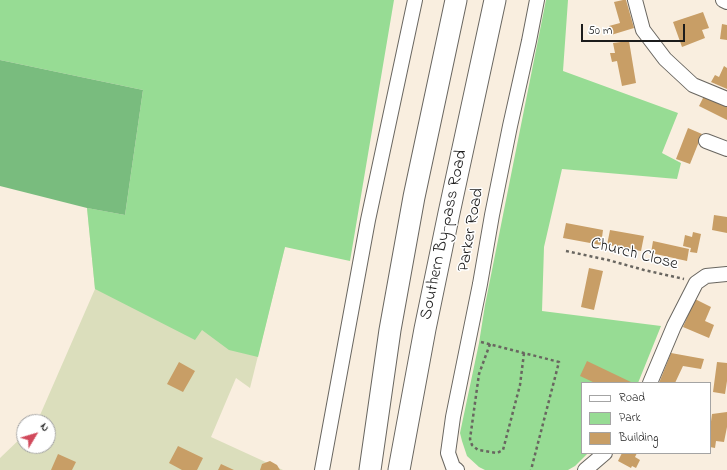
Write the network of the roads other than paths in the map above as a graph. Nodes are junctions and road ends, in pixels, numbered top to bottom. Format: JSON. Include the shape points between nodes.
{"nodes":[{"id":1,"x":415,"y":0,"type":"edge"},
{"id":2,"x":456,"y":0,"type":"edge"},
{"id":3,"x":494,"y":0,"type":"edge"},
{"id":4,"x":537,"y":0,"type":"edge"},
{"id":5,"x":636,"y":0,"type":"edge"},
{"id":6,"x":723,"y":0,"type":"edge"},
{"id":7,"x":727,"y":2,"type":"edge"},
{"id":8,"x":727,"y":99,"type":"edge"},
{"id":9,"x":706,"y":141,"type":"dead end"},
{"id":10,"x":727,"y":149,"type":"edge"},
{"id":11,"x":727,"y":274,"type":"edge"},
{"id":12,"x":650,"y":382,"type":"edge"},
{"id":13,"x":604,"y":454,"type":"edge"},
{"id":14,"x":455,"y":468,"type":"edge"},
{"id":15,"x":322,"y":470,"type":"edge"},
{"id":16,"x":370,"y":470,"type":"edge"},
{"id":17,"x":399,"y":470,"type":"edge"},
{"id":18,"x":585,"y":470,"type":"edge"}],
"edges":[{"from":1,"to":15,"type":"street","via":[[368,220]]},
{"from":2,"to":16,"type":"highway","name":"Southern By-pass Road","via":[[414,197],[390,330]]},
{"from":3,"to":17,"type":"highway","name":"Southern By-pass Road","via":[[426,321]]},
{"from":4,"to":14,"type":"street","name":"Parker Road","via":[[453,417],[448,453]]},
{"from":5,"to":8,"type":"street","via":[[642,30],[665,59],[693,85]]},
{"from":6,"to":7,"type":"street"},
{"from":9,"to":10,"type":"street"},
{"from":11,"to":12,"type":"street","via":[[706,276],[696,283],[674,326]]},
{"from":13,"to":18,"type":"street"}]}
